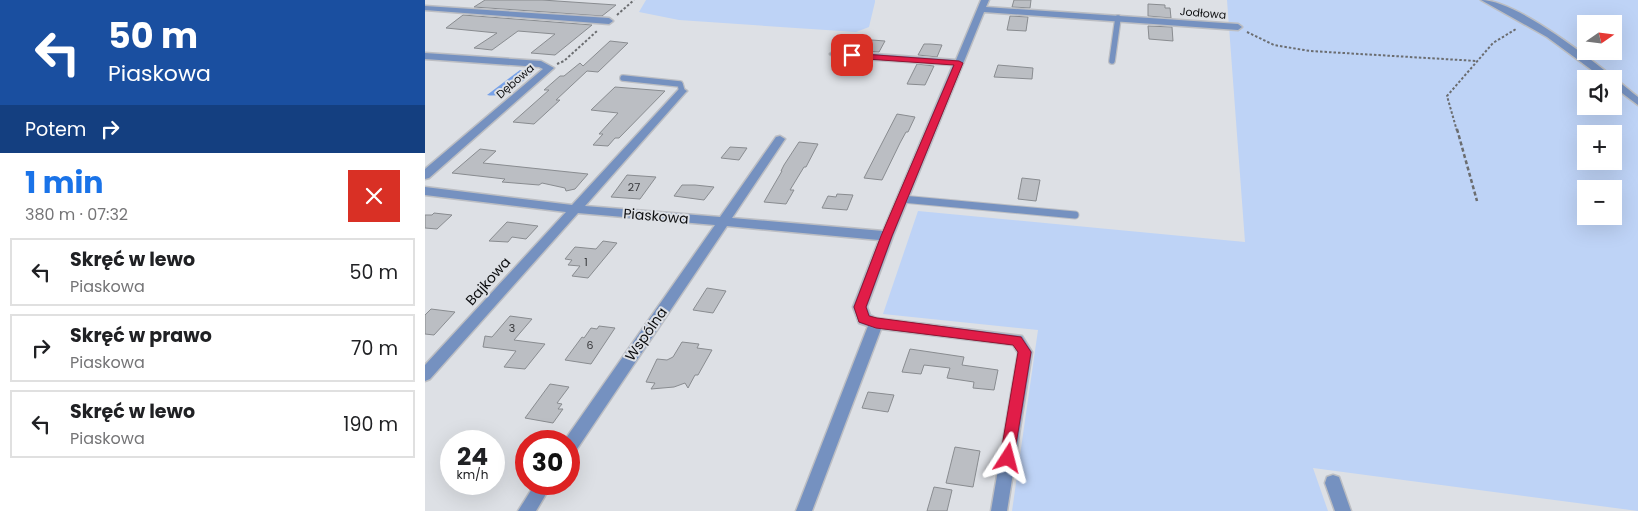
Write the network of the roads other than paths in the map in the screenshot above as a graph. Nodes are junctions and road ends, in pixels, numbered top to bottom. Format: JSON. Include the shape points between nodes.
{"nodes":[{"id":1,"x":1485,"y":0,"type":"edge"},
{"id":2,"x":984,"y":4,"type":"edge"},
{"id":3,"x":425,"y":8,"type":"edge"},
{"id":4,"x":1118,"y":18,"type":"junction"},
{"id":5,"x":609,"y":21,"type":"road end"},
{"id":6,"x":1237,"y":27,"type":"road end"},
{"id":7,"x":834,"y":54,"type":"dead end"},
{"id":8,"x":425,"y":56,"type":"edge"},
{"id":9,"x":1112,"y":61,"type":"dead end"},
{"id":10,"x":959,"y":63,"type":"junction"},
{"id":11,"x":1598,"y":70,"type":"edge"},
{"id":12,"x":623,"y":78,"type":"dead end"},
{"id":13,"x":1622,"y":89,"type":"edge"},
{"id":14,"x":682,"y":91,"type":"joint"},
{"id":15,"x":1638,"y":102,"type":"edge"},
{"id":16,"x":780,"y":139,"type":"dead end"},
{"id":17,"x":425,"y":175,"type":"edge"},
{"id":18,"x":425,"y":191,"type":"edge"},
{"id":19,"x":902,"y":199,"type":"junction"},
{"id":20,"x":576,"y":209,"type":"junction"},
{"id":21,"x":1075,"y":215,"type":"dead end"},
{"id":22,"x":724,"y":222,"type":"junction"},
{"id":23,"x":887,"y":236,"type":"junction"},
{"id":24,"x":876,"y":323,"type":"junction"},
{"id":25,"x":425,"y":375,"type":"edge"},
{"id":26,"x":580,"y":430,"type":"edge"},
{"id":27,"x":1333,"y":482,"type":"dead end"},
{"id":28,"x":537,"y":495,"type":"edge"},
{"id":29,"x":526,"y":511,"type":"edge"},
{"id":30,"x":804,"y":511,"type":"edge"},
{"id":31,"x":999,"y":511,"type":"edge"},
{"id":32,"x":1343,"y":511,"type":"edge"}],
"edges":[{"from":1,"to":11,"type":"street","via":[[1561,42]]},
{"from":2,"to":4,"type":"street","name":"Jodłowa"},
{"from":2,"to":10,"type":"street"},
{"from":3,"to":5,"type":"street"},
{"from":4,"to":6,"type":"street","name":"Jodłowa"},
{"from":4,"to":9,"type":"lane"},
{"from":7,"to":10,"type":"street"},
{"from":8,"to":17,"type":"street","name":"Dębowa","via":[[541,64],[549,68]]},
{"from":10,"to":19,"type":"street"},
{"from":12,"to":14,"type":"lane","via":[[680,84]]},
{"from":13,"to":15,"type":"street"},
{"from":14,"to":20,"type":"street","name":"Bajkowa"},
{"from":16,"to":22,"type":"street","name":"Wspólna"},
{"from":18,"to":20,"type":"street","name":"Piaskowa"},
{"from":19,"to":21,"type":"lane"},
{"from":19,"to":23,"type":"street"},
{"from":20,"to":22,"type":"street","name":"Piaskowa"},
{"from":20,"to":25,"type":"street","name":"Bajkowa"},
{"from":22,"to":23,"type":"street","name":"Piaskowa"},
{"from":22,"to":26,"type":"street","name":"Wspólna"},
{"from":23,"to":24,"type":"street","via":[[860,307],[864,319]]},
{"from":24,"to":30,"type":"street"},
{"from":24,"to":31,"type":"street","via":[[1017,340],[1025,352]]},
{"from":27,"to":32,"type":"street"},
{"from":28,"to":29,"type":"street"}]}
